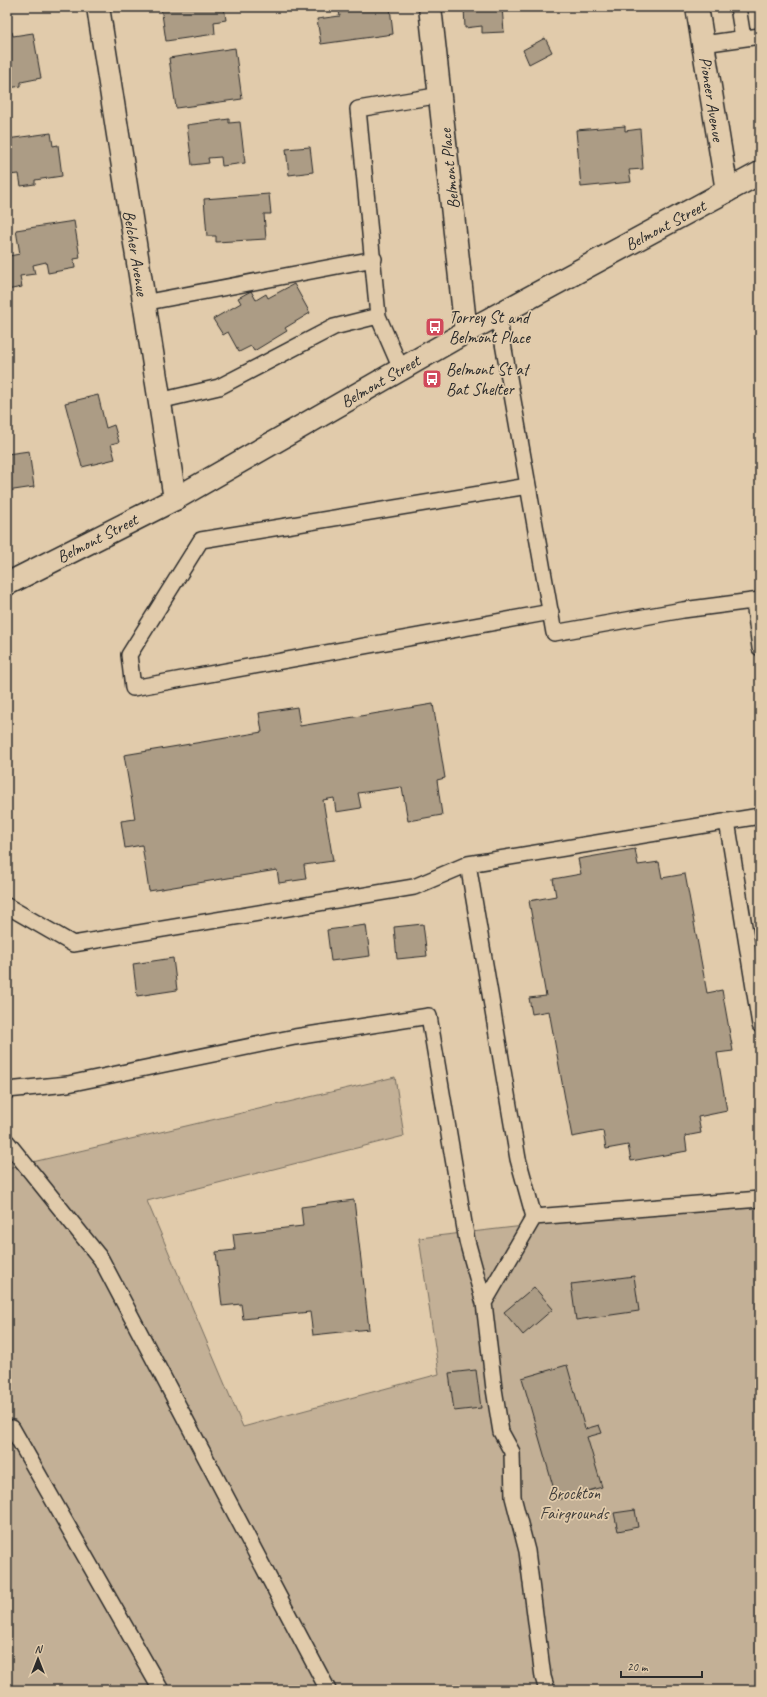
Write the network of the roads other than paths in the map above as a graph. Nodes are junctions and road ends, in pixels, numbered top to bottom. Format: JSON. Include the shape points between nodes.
{"nodes":[{"id":1,"x":98,"y":7,"type":"edge"},
{"id":2,"x":430,"y":7,"type":"edge"},
{"id":3,"x":697,"y":7,"type":"edge"},
{"id":4,"x":738,"y":7,"type":"edge"},
{"id":5,"x":760,"y":36,"type":"edge"},
{"id":6,"x":744,"y":38,"type":"junction"},
{"id":7,"x":703,"y":44,"type":"junction"},
{"id":8,"x":441,"y":95,"type":"junction"},
{"id":9,"x":760,"y":173,"type":"edge"},
{"id":10,"x":727,"y":191,"type":"junction"},
{"id":11,"x":374,"y":259,"type":"junction"},
{"id":12,"x":144,"y":303,"type":"junction"},
{"id":13,"x":498,"y":315,"type":"junction"},
{"id":14,"x":378,"y":316,"type":"junction"},
{"id":15,"x":466,"y":332,"type":"junction"},
{"id":16,"x":401,"y":369,"type":"junction"},
{"id":17,"x":159,"y":401,"type":"junction"},
{"id":18,"x":528,"y":486,"type":"junction"},
{"id":19,"x":175,"y":499,"type":"junction"},
{"id":20,"x":13,"y":581,"type":"edge"},
{"id":21,"x":7,"y":595,"type":"edge"},
{"id":22,"x":757,"y":601,"type":"edge"},
{"id":23,"x":551,"y":612,"type":"junction"},
{"id":24,"x":760,"y":648,"type":"edge"},
{"id":25,"x":760,"y":816,"type":"edge"},
{"id":26,"x":727,"y":821,"type":"junction"},
{"id":27,"x":468,"y":864,"type":"junction"},
{"id":28,"x":7,"y":906,"type":"edge"},
{"id":29,"x":760,"y":1025,"type":"edge"},
{"id":30,"x":7,"y":1090,"type":"edge"},
{"id":31,"x":7,"y":1142,"type":"edge"},
{"id":32,"x":760,"y":1199,"type":"edge"},
{"id":33,"x":534,"y":1217,"type":"junction"},
{"id":34,"x":484,"y":1304,"type":"junction"},
{"id":35,"x":12,"y":1428,"type":"dead end"},
{"id":36,"x":161,"y":1690,"type":"edge"},
{"id":37,"x":328,"y":1690,"type":"edge"},
{"id":38,"x":548,"y":1690,"type":"edge"}],
"edges":[{"from":1,"to":12,"type":"street","name":"Belcher Avenue"},
{"from":2,"to":8,"type":"street","name":"Belmont Place"},
{"from":3,"to":7,"type":"street","name":"Pioneer Avenue"},
{"from":4,"to":6,"type":"lane"},
{"from":5,"to":6,"type":"lane"},
{"from":6,"to":7,"type":"lane"},
{"from":7,"to":10,"type":"street","name":"Pioneer Avenue"},
{"from":8,"to":11,"type":"lane","via":[[358,108]]},
{"from":8,"to":15,"type":"street","name":"Belmont Place"},
{"from":9,"to":10,"type":"street","name":"Belmont Street"},
{"from":10,"to":13,"type":"street","name":"Belmont Street"},
{"from":11,"to":12,"type":"lane"},
{"from":11,"to":14,"type":"lane"},
{"from":12,"to":17,"type":"street","name":"Belcher Avenue"},
{"from":13,"to":15,"type":"street","name":"Belmont Street"},
{"from":13,"to":18,"type":"lane"},
{"from":14,"to":16,"type":"lane"},
{"from":14,"to":17,"type":"lane","via":[[334,327],[219,387]]},
{"from":15,"to":16,"type":"street","name":"Belmont Street"},
{"from":16,"to":19,"type":"street","name":"Belmont Street"},
{"from":17,"to":19,"type":"street","name":"Belcher Avenue"},
{"from":18,"to":23,"type":"lane"},
{"from":18,"to":23,"type":"lane","via":[[201,540],[129,655],[133,688]]},
{"from":19,"to":20,"type":"street","name":"Belmont Street"},
{"from":20,"to":21,"type":"street","name":"Belmont Street"},
{"from":22,"to":23,"type":"lane","via":[[683,610],[554,633]]},
{"from":22,"to":24,"type":"lane"},
{"from":25,"to":26,"type":"lane"},
{"from":26,"to":27,"type":"lane"},
{"from":26,"to":29,"type":"lane"},
{"from":27,"to":28,"type":"lane","via":[[414,887],[73,944]]},
{"from":27,"to":33,"type":"lane","via":[[518,1159]]},
{"from":30,"to":34,"type":"lane","via":[[68,1084],[295,1037],[429,1016],[467,1241]]},
{"from":31,"to":37,"type":"lane","via":[[101,1259]]},
{"from":32,"to":33,"type":"lane"},
{"from":33,"to":34,"type":"lane"},
{"from":34,"to":38,"type":"lane","via":[[501,1432],[512,1452],[513,1497],[527,1551],[543,1677]]},
{"from":35,"to":36,"type":"lane"}]}
